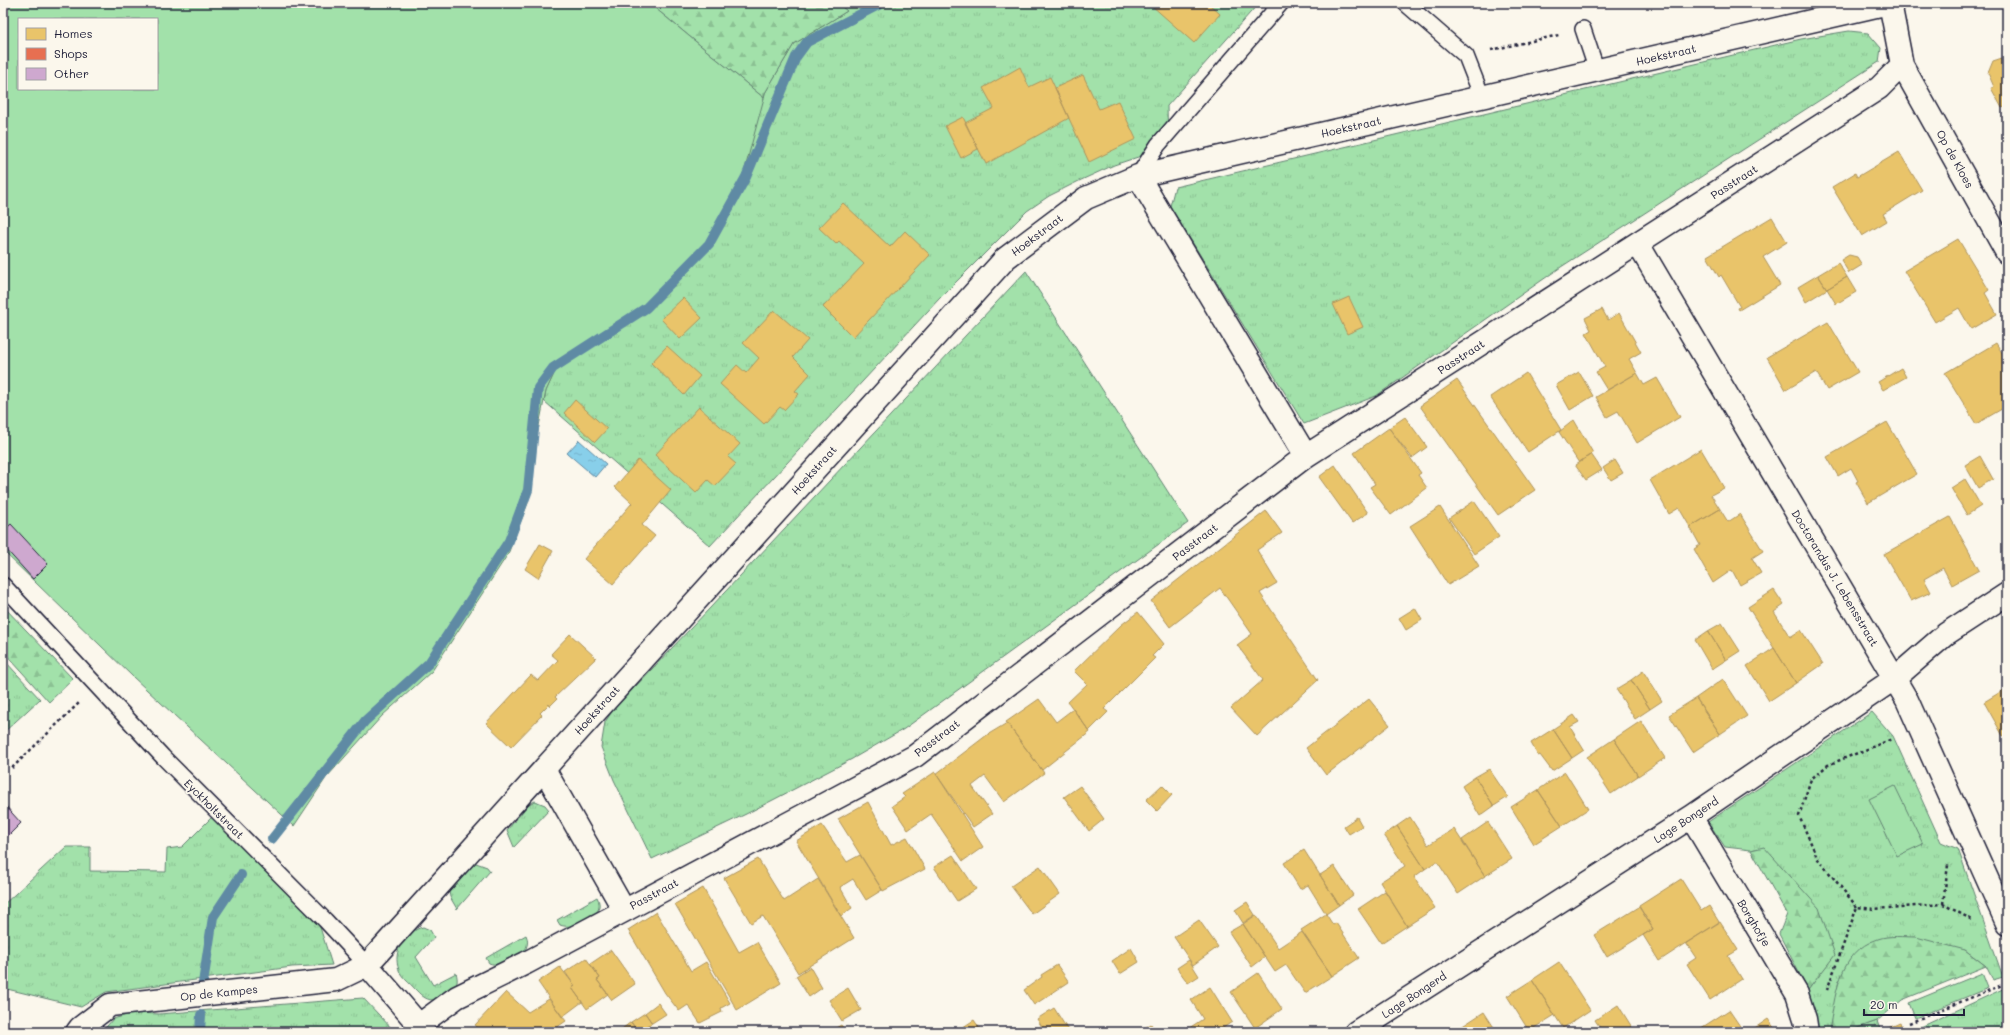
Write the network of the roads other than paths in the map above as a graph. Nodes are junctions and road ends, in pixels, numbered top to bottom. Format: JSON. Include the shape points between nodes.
{"nodes":[{"id":1,"x":1281,"y":3,"type":"edge"},
{"id":2,"x":1405,"y":3,"type":"edge"},
{"id":3,"x":1890,"y":3,"type":"edge"},
{"id":4,"x":1583,"y":30,"type":"road end"},
{"id":5,"x":1902,"y":65,"type":"junction"},
{"id":6,"x":1597,"y":71,"type":"junction"},
{"id":7,"x":1482,"y":97,"type":"junction"},
{"id":8,"x":1138,"y":176,"type":"junction"},
{"id":9,"x":1638,"y":244,"type":"junction"},
{"id":10,"x":2007,"y":253,"type":"edge"},
{"id":11,"x":1306,"y":456,"type":"junction"},
{"id":12,"x":3,"y":585,"type":"edge"},
{"id":13,"x":2007,"y":594,"type":"edge"},
{"id":14,"x":1894,"y":679,"type":"junction"},
{"id":15,"x":544,"y":769,"type":"junction"},
{"id":16,"x":1691,"y":817,"type":"junction"},
{"id":17,"x":624,"y":910,"type":"junction"},
{"id":18,"x":2007,"y":923,"type":"edge"},
{"id":19,"x":367,"y":965,"type":"junction"},
{"id":20,"x":1806,"y":1026,"type":"edge"},
{"id":21,"x":422,"y":1029,"type":"edge"},
{"id":22,"x":77,"y":1032,"type":"edge"},
{"id":23,"x":1356,"y":1032,"type":"edge"}],
"edges":[{"from":1,"to":8,"type":"lane","via":[[1158,145]]},
{"from":2,"to":7,"type":"lane","via":[[1466,56]]},
{"from":3,"to":5,"type":"street"},
{"from":3,"to":6,"type":"street","name":"Hoekstraat"},
{"from":4,"to":6,"type":"lane"},
{"from":5,"to":9,"type":"street","name":"Passtraat","via":[[1879,88]]},
{"from":5,"to":10,"type":"street","name":"Op de Kloes"},
{"from":6,"to":7,"type":"street","name":"Hoekstraat"},
{"from":7,"to":8,"type":"street","name":"Hoekstraat"},
{"from":8,"to":11,"type":"street"},
{"from":8,"to":15,"type":"street","name":"Hoekstraat","via":[[1086,198],[1006,258]]},
{"from":9,"to":11,"type":"street","name":"Passtraat"},
{"from":9,"to":14,"type":"street","name":"Doctorandus J. Lebensstraat"},
{"from":11,"to":17,"type":"street","name":"Passtraat","via":[[915,756]]},
{"from":12,"to":19,"type":"lane","name":"Eyckholtstraat","via":[[163,758]]},
{"from":13,"to":14,"type":"street","name":"Lage Bongerd","via":[[1946,634]]},
{"from":14,"to":16,"type":"street","name":"Lage Bongerd"},
{"from":14,"to":18,"type":"street","name":"Doctorandus J. Lebensstraat","via":[[1920,728]]},
{"from":15,"to":17,"type":"street"},
{"from":15,"to":19,"type":"street","name":"Hoekstraat"},
{"from":16,"to":20,"type":"street","name":"Borghofje","via":[[1797,994]]},
{"from":16,"to":23,"type":"street","name":"Lage Bongerd"},
{"from":17,"to":21,"type":"street","name":"Passtraat","via":[[457,997]]},
{"from":19,"to":21,"type":"street","name":"Eyckholtstraat"},
{"from":19,"to":22,"type":"street","name":"Op de Kampes","via":[[336,980],[110,1005]]}]}
